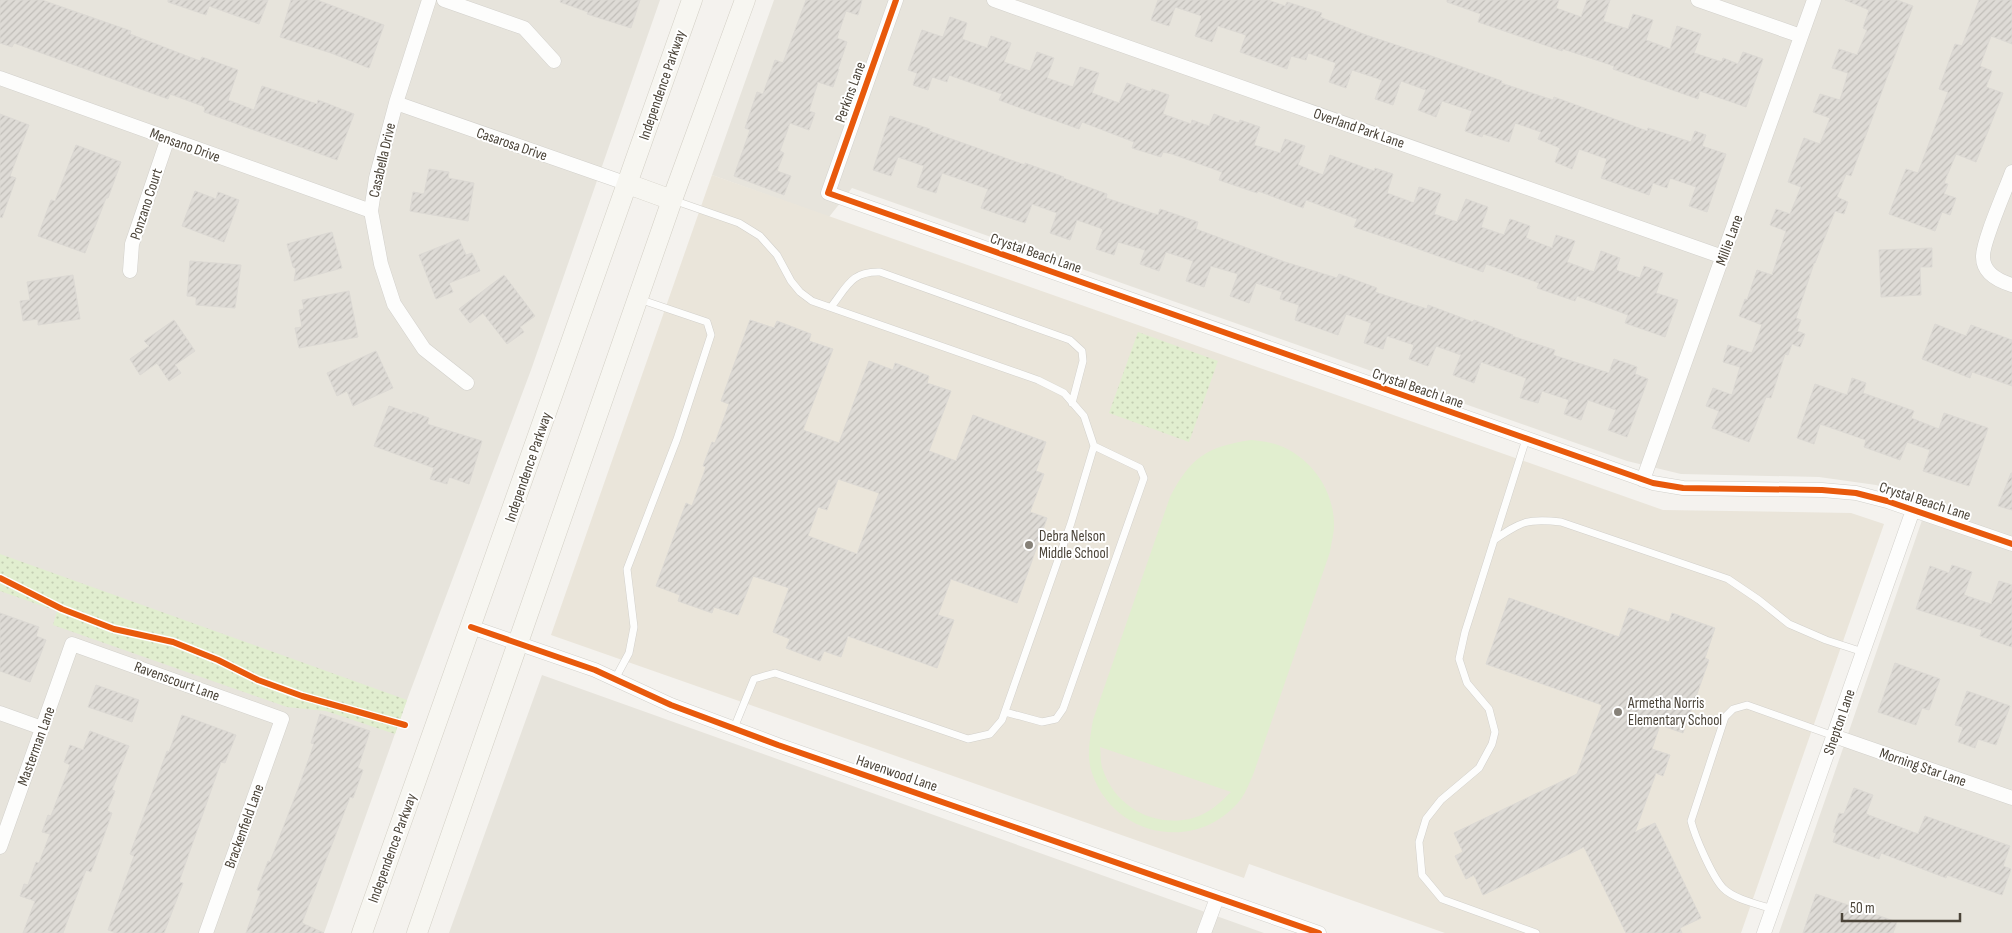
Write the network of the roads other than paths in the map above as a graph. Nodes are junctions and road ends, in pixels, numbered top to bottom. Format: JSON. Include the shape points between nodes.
{"nodes":[{"id":1,"x":429,"y":0,"type":"edge"},
{"id":2,"x":444,"y":0,"type":"edge"},
{"id":3,"x":692,"y":0,"type":"edge"},
{"id":4,"x":745,"y":0,"type":"edge"},
{"id":5,"x":896,"y":0,"type":"edge"},
{"id":6,"x":994,"y":0,"type":"edge"},
{"id":7,"x":1698,"y":0,"type":"edge"},
{"id":8,"x":1814,"y":0,"type":"edge"},
{"id":9,"x":1801,"y":36,"type":"junction"},
{"id":10,"x":554,"y":60,"type":"dead end"},
{"id":11,"x":0,"y":78,"type":"edge"},
{"id":12,"x":396,"y":103,"type":"junction"},
{"id":13,"x":168,"y":138,"type":"junction"},
{"id":14,"x":2012,"y":172,"type":"edge"},
{"id":15,"x":628,"y":184,"type":"junction"},
{"id":16,"x":828,"y":193,"type":"joint"},
{"id":17,"x":672,"y":200,"type":"junction"},
{"id":18,"x":371,"y":211,"type":"junction"},
{"id":19,"x":1723,"y":257,"type":"junction"},
{"id":20,"x":130,"y":271,"type":"dead end"},
{"id":21,"x":2012,"y":285,"type":"edge"},
{"id":22,"x":638,"y":298,"type":"junction"},
{"id":23,"x":830,"y":307,"type":"junction"},
{"id":24,"x":467,"y":383,"type":"dead end"},
{"id":25,"x":1072,"y":402,"type":"junction"},
{"id":26,"x":1526,"y":439,"type":"junction"},
{"id":27,"x":1094,"y":446,"type":"junction"},
{"id":28,"x":1644,"y":480,"type":"junction"},
{"id":29,"x":1913,"y":510,"type":"junction"},
{"id":30,"x":1494,"y":541,"type":"junction"},
{"id":31,"x":2012,"y":544,"type":"edge"},
{"id":32,"x":471,"y":627,"type":"junction"},
{"id":33,"x":519,"y":643,"type":"junction"},
{"id":34,"x":72,"y":644,"type":"joint"},
{"id":35,"x":1863,"y":652,"type":"junction"},
{"id":36,"x":615,"y":680,"type":"junction"},
{"id":37,"x":1005,"y":712,"type":"junction"},
{"id":38,"x":0,"y":713,"type":"edge"},
{"id":39,"x":282,"y":719,"type":"joint"},
{"id":40,"x":42,"y":728,"type":"junction"},
{"id":41,"x":734,"y":728,"type":"junction"},
{"id":42,"x":1834,"y":736,"type":"junction"},
{"id":43,"x":2012,"y":798,"type":"edge"},
{"id":44,"x":0,"y":847,"type":"edge"},
{"id":45,"x":1217,"y":898,"type":"junction"},
{"id":46,"x":1773,"y":909,"type":"junction"},
{"id":47,"x":206,"y":933,"type":"edge"},
{"id":48,"x":362,"y":933,"type":"edge"},
{"id":49,"x":416,"y":933,"type":"edge"},
{"id":50,"x":1204,"y":933,"type":"edge"},
{"id":51,"x":1319,"y":933,"type":"edge"},
{"id":52,"x":1536,"y":933,"type":"edge"},
{"id":53,"x":1764,"y":933,"type":"edge"}],
"edges":[{"from":1,"to":12,"type":"street","name":"Casabella Drive"},
{"from":2,"to":10,"type":"street","via":[[524,28]]},
{"from":3,"to":15,"type":"main road","name":"Independence Parkway"},
{"from":4,"to":17,"type":"main road"},
{"from":5,"to":16,"type":"street","name":"Perkins Lane"},
{"from":6,"to":19,"type":"street","name":"Overland Park Lane"},
{"from":7,"to":9,"type":"street"},
{"from":8,"to":9,"type":"street","name":"Millie Lane"},
{"from":9,"to":19,"type":"street","name":"Millie Lane"},
{"from":11,"to":13,"type":"street","name":"Mensano Drive"},
{"from":12,"to":15,"type":"street","name":"Casarosa Drive"},
{"from":12,"to":18,"type":"street","name":"Casabella Drive","via":[[376,178]]},
{"from":13,"to":18,"type":"street","name":"Mensano Drive"},
{"from":13,"to":20,"type":"street","name":"Ponzano Court","via":[[132,244]]},
{"from":14,"to":21,"type":"street","via":[[1983,253],[1984,263],[1992,276]]},
{"from":15,"to":17,"type":"main road"},
{"from":15,"to":32,"type":"main road","name":"Independence Parkway"},
{"from":16,"to":26,"type":"street","name":"Crystal Beach Lane"},
{"from":17,"to":22,"type":"main road"},
{"from":17,"to":23,"type":"lane","via":[[739,223],[760,236],[777,255],[790,281],[800,292],[812,301]]},
{"from":18,"to":24,"type":"street","name":"Casabella Drive","via":[[380,264],[394,304],[424,349]]},
{"from":19,"to":28,"type":"street","name":"Millie Lane"},
{"from":22,"to":33,"type":"main road"},
{"from":22,"to":36,"type":"lane","via":[[707,322],[711,335],[677,440],[627,569],[634,627],[629,653]]},
{"from":23,"to":25,"type":"lane","via":[[1038,380],[1064,393]]},
{"from":23,"to":25,"type":"lane","via":[[860,274],[880,272],[1070,340],[1082,352],[1083,361]]},
{"from":25,"to":27,"type":"lane","via":[[1084,416]]},
{"from":26,"to":28,"type":"street","name":"Crystal Beach Lane"},
{"from":26,"to":30,"type":"lane"},
{"from":27,"to":37,"type":"lane","via":[[1071,523]]},
{"from":27,"to":37,"type":"lane","via":[[1140,468],[1144,478],[1063,708],[1056,719],[1042,722]]},
{"from":28,"to":29,"type":"street","name":"Crystal Beach Lane","via":[[1683,488],[1842,491]]},
{"from":29,"to":31,"type":"street","name":"Crystal Beach Lane"},
{"from":29,"to":35,"type":"street","name":"Shepton Lane"},
{"from":30,"to":35,"type":"lane","via":[[1520,523],[1538,519],[1560,522],[1728,580],[1789,624]]},
{"from":30,"to":52,"type":"lane","via":[[1458,659],[1467,683],[1489,709],[1496,732],[1479,768],[1441,800],[1426,820],[1419,842],[1422,875],[1442,899]]},
{"from":32,"to":33,"type":"street","name":"Havenwood Lane"},
{"from":32,"to":48,"type":"main road","name":"Independence Parkway"},
{"from":33,"to":36,"type":"street","name":"Havenwood Lane"},
{"from":33,"to":49,"type":"main road"},
{"from":34,"to":39,"type":"street","name":"Ravenscourt Lane"},
{"from":34,"to":40,"type":"street","name":"Masterman Lane"},
{"from":35,"to":42,"type":"street","name":"Shepton Lane"},
{"from":36,"to":41,"type":"street","name":"Havenwood Lane"},
{"from":37,"to":41,"type":"lane","via":[[990,734],[968,739],[775,673],[754,679]]},
{"from":38,"to":40,"type":"street"},
{"from":39,"to":47,"type":"street","name":"Brackenfield Lane"},
{"from":40,"to":44,"type":"street","name":"Masterman Lane"},
{"from":41,"to":45,"type":"street","name":"Havenwood Lane"},
{"from":42,"to":43,"type":"street","name":"Morning Star Lane"},
{"from":42,"to":46,"type":"street","name":"Shepton Lane"},
{"from":42,"to":46,"type":"lane","via":[[1746,705],[1734,708],[1725,717],[1691,821],[1724,889]]},
{"from":45,"to":50,"type":"street"},
{"from":45,"to":51,"type":"street","name":"Havenwood Lane"},
{"from":46,"to":53,"type":"street","name":"Shepton Lane"}]}
